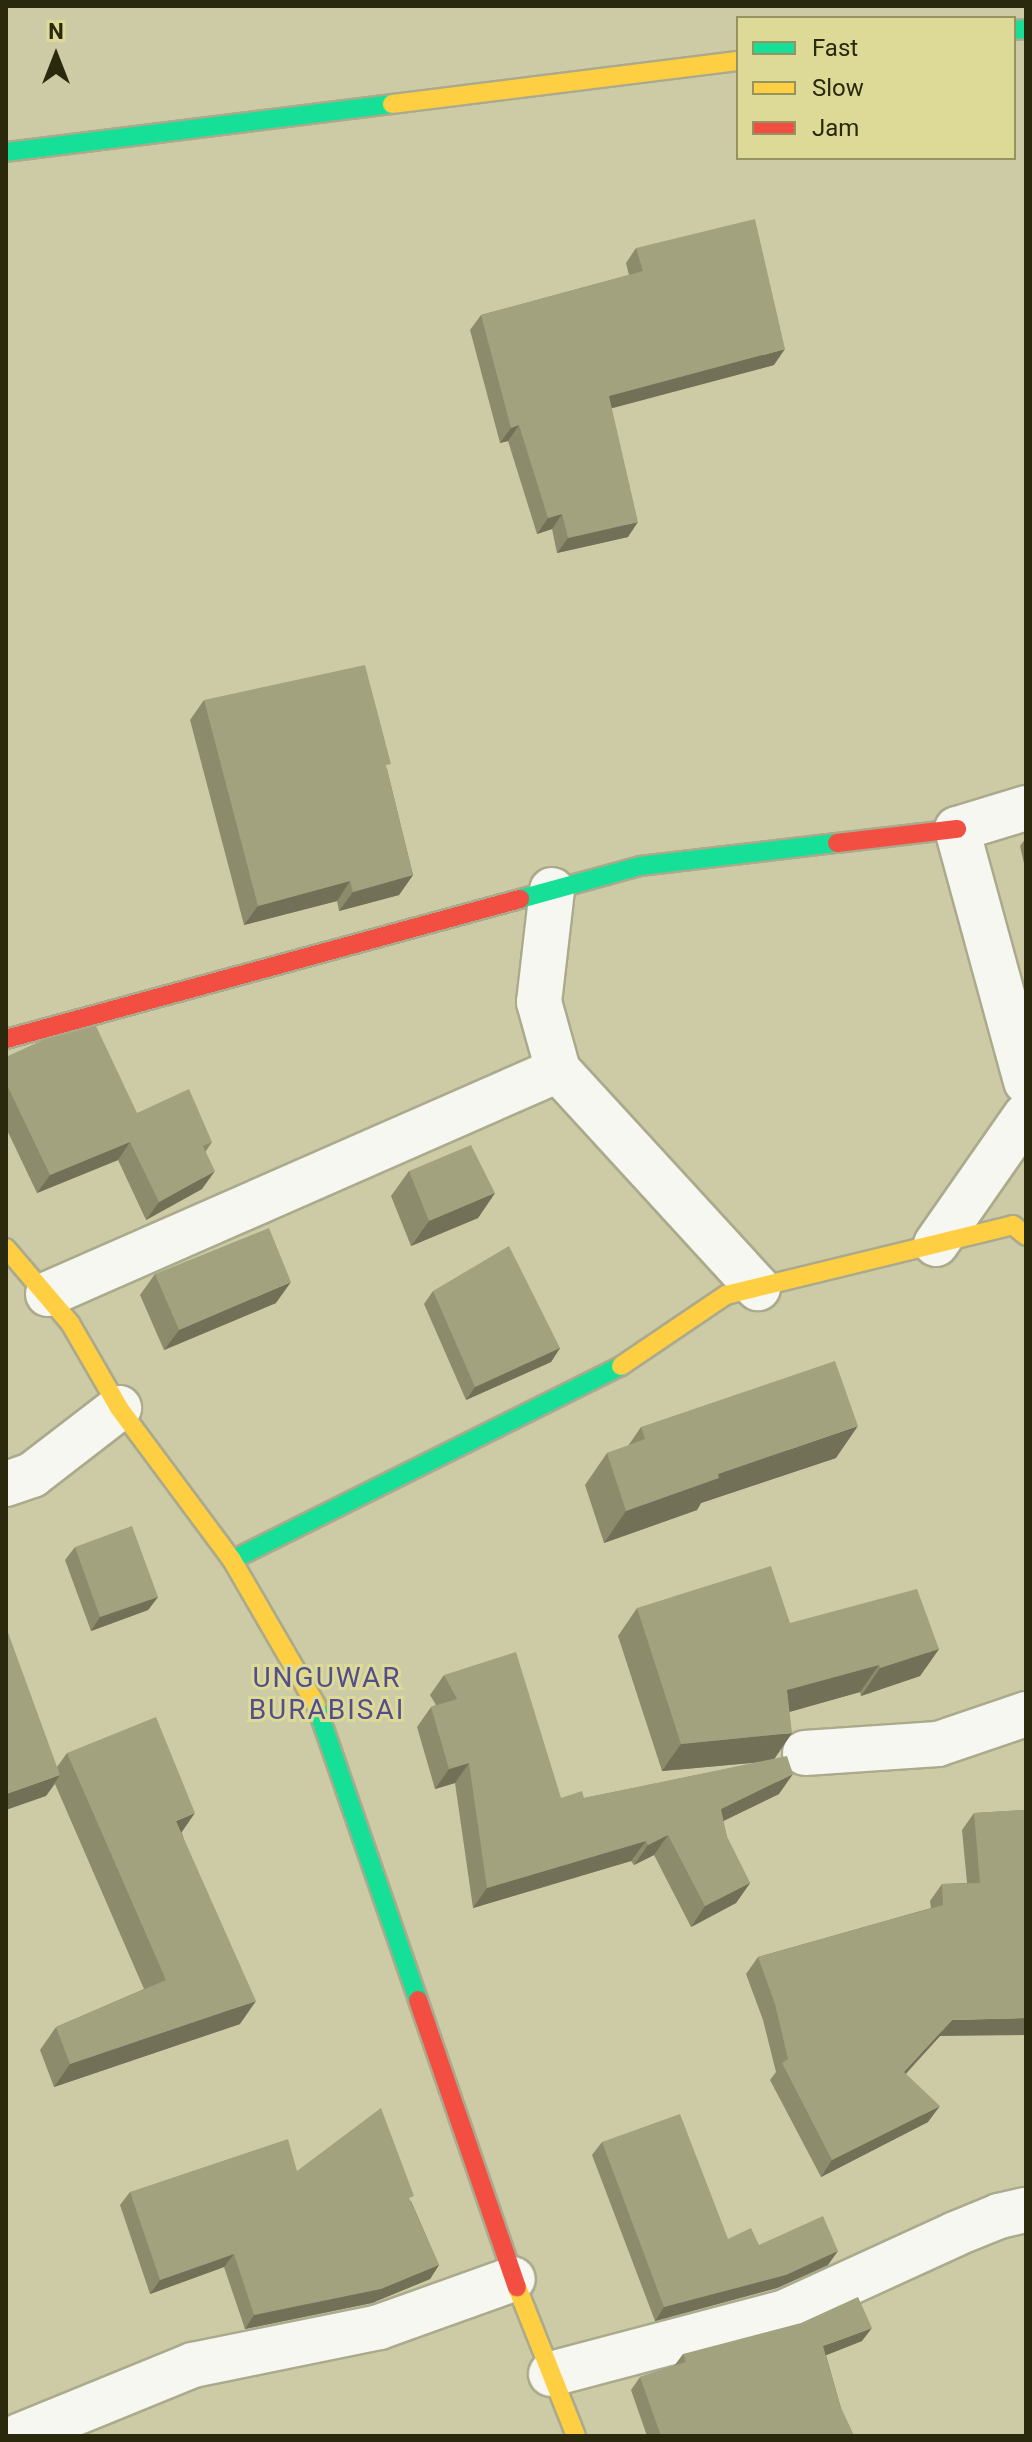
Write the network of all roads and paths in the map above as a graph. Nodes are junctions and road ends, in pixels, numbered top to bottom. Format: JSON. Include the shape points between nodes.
{"nodes":[{"id":1,"x":736,"y":61,"type":"edge"},
{"id":2,"x":6,"y":152,"type":"edge"},
{"id":3,"x":1026,"y":808,"type":"edge"},
{"id":4,"x":957,"y":829,"type":"junction"},
{"id":5,"x":552,"y":890,"type":"junction"},
{"id":6,"x":6,"y":1039,"type":"edge"},
{"id":7,"x":558,"y":1070,"type":"junction"},
{"id":8,"x":1026,"y":1082,"type":"edge"},
{"id":9,"x":1026,"y":1115,"type":"edge"},
{"id":10,"x":1026,"y":1236,"type":"edge"},
{"id":11,"x":936,"y":1244,"type":"junction"},
{"id":12,"x":6,"y":1248,"type":"edge"},
{"id":13,"x":758,"y":1288,"type":"junction"},
{"id":14,"x":48,"y":1294,"type":"junction"},
{"id":15,"x":119,"y":1408,"type":"junction"},
{"id":16,"x":6,"y":1484,"type":"edge"},
{"id":17,"x":232,"y":1560,"type":"junction"},
{"id":18,"x":1026,"y":1714,"type":"edge"},
{"id":19,"x":805,"y":1753,"type":"dead end"},
{"id":20,"x":1026,"y":2210,"type":"edge"},
{"id":21,"x":513,"y":2279,"type":"junction"},
{"id":22,"x":551,"y":2374,"type":"junction"},
{"id":23,"x":19,"y":2436,"type":"edge"},
{"id":24,"x":576,"y":2436,"type":"edge"}],
"edges":[{"from":1,"to":2,"type":"street"},
{"from":3,"to":4,"type":"street"},
{"from":4,"to":5,"type":"street","via":[[640,866]]},
{"from":4,"to":8,"type":"street"},
{"from":5,"to":6,"type":"street"},
{"from":5,"to":7,"type":"street","via":[[539,1002]]},
{"from":7,"to":13,"type":"street"},
{"from":7,"to":14,"type":"street"},
{"from":9,"to":11,"type":"street"},
{"from":10,"to":11,"type":"street","via":[[1013,1225]]},
{"from":11,"to":13,"type":"street"},
{"from":12,"to":14,"type":"street"},
{"from":13,"to":17,"type":"street","via":[[726,1295],[617,1369]]},
{"from":14,"to":15,"type":"street"},
{"from":15,"to":16,"type":"street","via":[[32,1475]]},
{"from":15,"to":17,"type":"street"},
{"from":17,"to":21,"type":"street","via":[[322,1715]]},
{"from":18,"to":19,"type":"street","via":[[938,1744]]},
{"from":20,"to":22,"type":"street","via":[[955,2234],[785,2312]]},
{"from":21,"to":22,"type":"street"},
{"from":21,"to":23,"type":"street","via":[[379,2327],[193,2365]]},
{"from":22,"to":24,"type":"street"}]}
